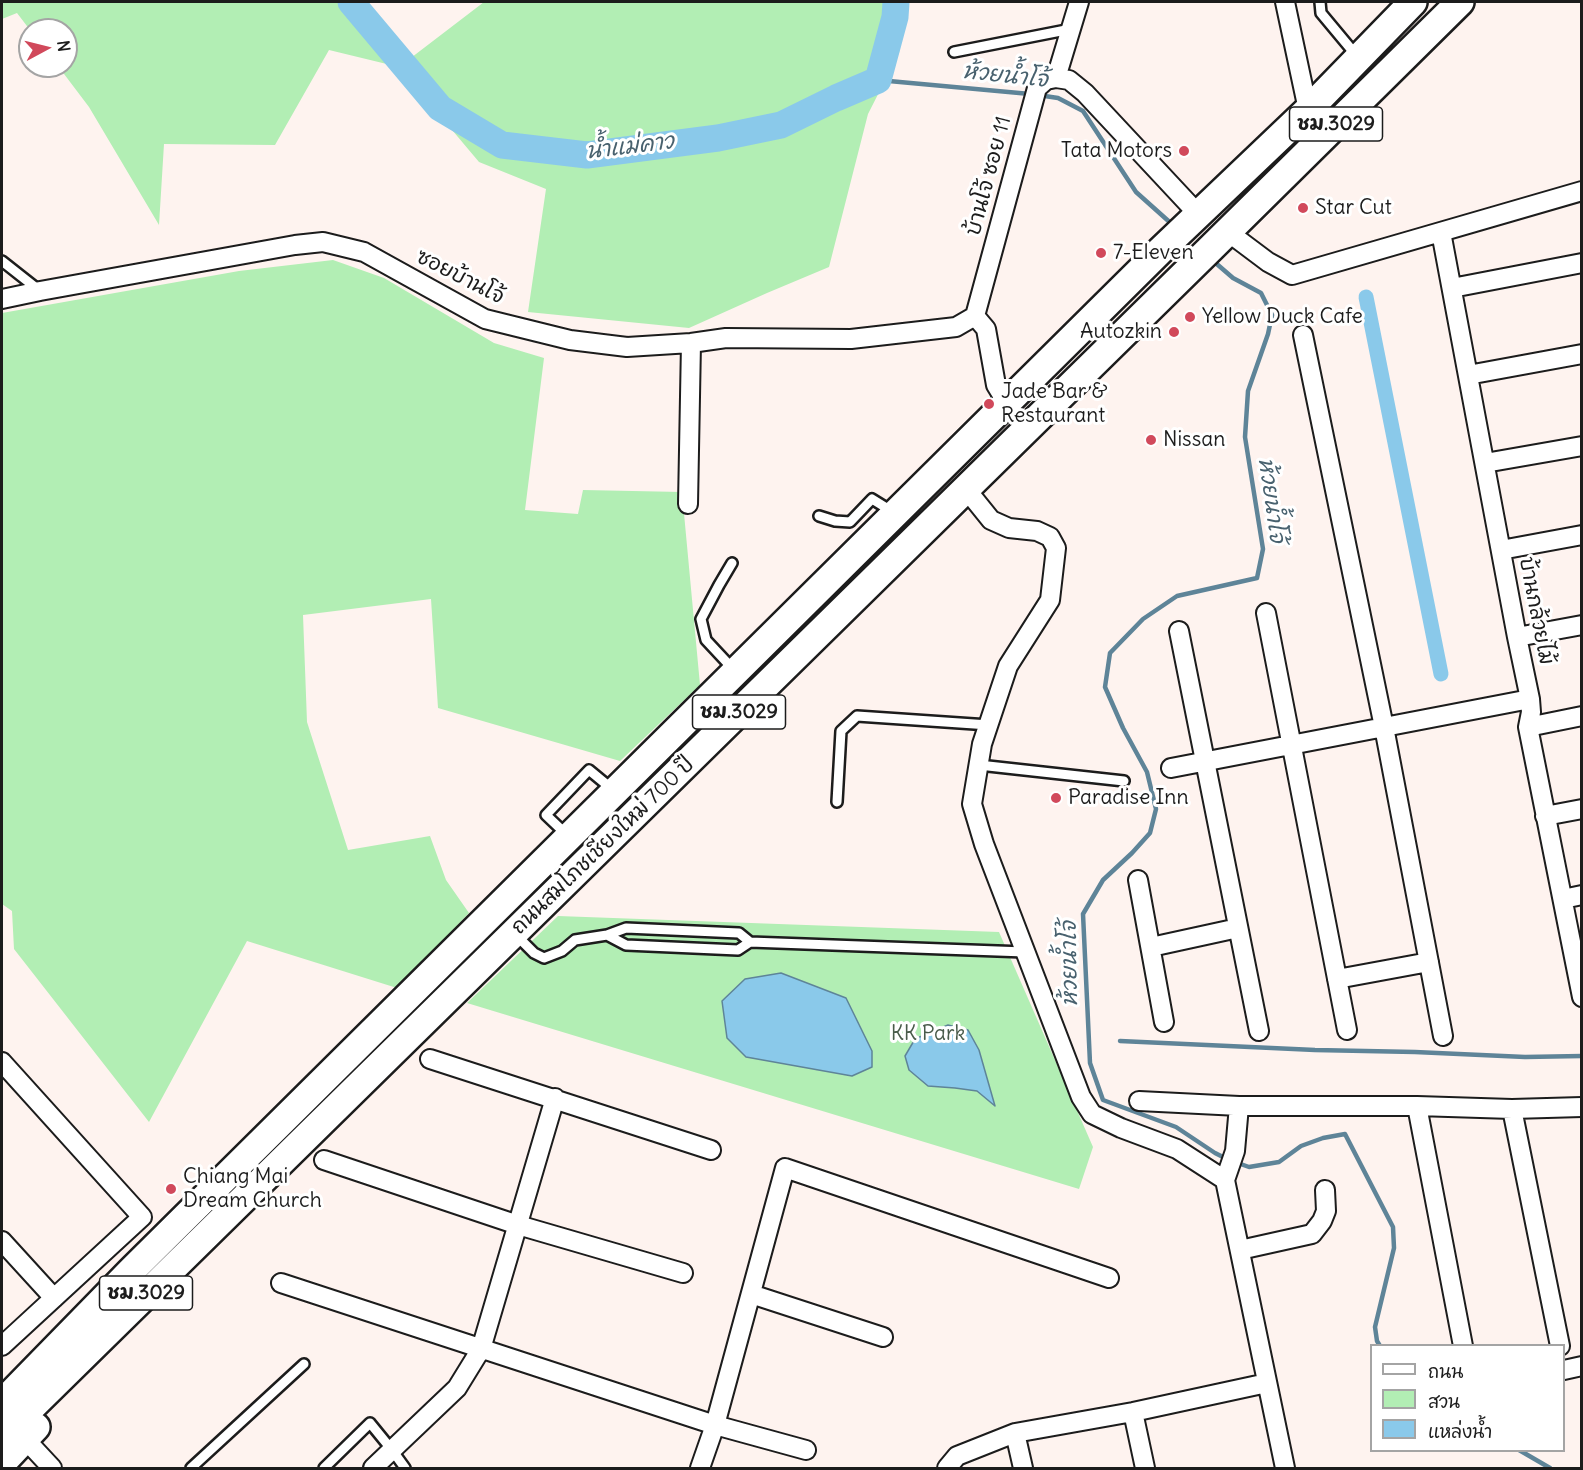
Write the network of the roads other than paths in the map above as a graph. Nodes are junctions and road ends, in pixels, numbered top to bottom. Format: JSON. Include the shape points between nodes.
{"nodes":[{"id":1,"x":1079,"y":2,"type":"edge"},
{"id":2,"x":1285,"y":2,"type":"edge"},
{"id":3,"x":1320,"y":2,"type":"edge"},
{"id":4,"x":1413,"y":2,"type":"edge"},
{"id":5,"x":1460,"y":2,"type":"edge"},
{"id":6,"x":1071,"y":29,"type":"junction"},
{"id":7,"x":954,"y":52,"type":"dead end"},
{"id":8,"x":1358,"y":57,"type":"junction"},
{"id":9,"x":1056,"y":78,"type":"junction"},
{"id":10,"x":1308,"y":110,"type":"junction"},
{"id":11,"x":1581,"y":191,"type":"edge"},
{"id":12,"x":1195,"y":218,"type":"junction"},
{"id":13,"x":1441,"y":232,"type":"junction"},
{"id":14,"x":1220,"y":239,"type":"junction"},
{"id":15,"x":2,"y":261,"type":"edge"},
{"id":16,"x":1581,"y":262,"type":"edge"},
{"id":17,"x":1452,"y":288,"type":"junction"},
{"id":18,"x":40,"y":291,"type":"junction"},
{"id":19,"x":2,"y":299,"type":"edge"},
{"id":20,"x":975,"y":316,"type":"junction"},
{"id":21,"x":1303,"y":336,"type":"dead end"},
{"id":22,"x":691,"y":343,"type":"junction"},
{"id":23,"x":1581,"y":354,"type":"edge"},
{"id":24,"x":1468,"y":375,"type":"junction"},
{"id":25,"x":1007,"y":403,"type":"junction"},
{"id":26,"x":1581,"y":446,"type":"edge"},
{"id":27,"x":1485,"y":464,"type":"junction"},
{"id":28,"x":966,"y":489,"type":"junction"},
{"id":29,"x":688,"y":504,"type":"dead end"},
{"id":30,"x":895,"y":513,"type":"junction"},
{"id":31,"x":819,"y":516,"type":"dead end"},
{"id":32,"x":1581,"y":535,"type":"edge"},
{"id":33,"x":1501,"y":550,"type":"junction"},
{"id":34,"x":732,"y":563,"type":"dead end"},
{"id":35,"x":1266,"y":613,"type":"dead end"},
{"id":36,"x":1581,"y":626,"type":"edge"},
{"id":37,"x":1179,"y":631,"type":"dead end"},
{"id":38,"x":1517,"y":637,"type":"junction"},
{"id":39,"x":736,"y":671,"type":"junction"},
{"id":40,"x":1530,"y":699,"type":"junction"},
{"id":41,"x":1581,"y":717,"type":"edge"},
{"id":42,"x":989,"y":725,"type":"junction"},
{"id":43,"x":1384,"y":727,"type":"junction"},
{"id":44,"x":1528,"y":728,"type":"junction"},
{"id":45,"x":1292,"y":745,"type":"junction"},
{"id":46,"x":1205,"y":761,"type":"junction"},
{"id":47,"x":979,"y":765,"type":"junction"},
{"id":48,"x":1171,"y":768,"type":"dead end"},
{"id":49,"x":1124,"y":781,"type":"dead end"},
{"id":50,"x":837,"y":802,"type":"dead end"},
{"id":51,"x":1581,"y":809,"type":"edge"},
{"id":52,"x":1545,"y":816,"type":"junction"},
{"id":53,"x":1138,"y":880,"type":"dead end"},
{"id":54,"x":1581,"y":895,"type":"edge"},
{"id":55,"x":1563,"y":899,"type":"junction"},
{"id":56,"x":1238,"y":928,"type":"junction"},
{"id":57,"x":514,"y":933,"type":"junction"},
{"id":58,"x":607,"y":935,"type":"junction"},
{"id":59,"x":750,"y":942,"type":"junction"},
{"id":60,"x":1151,"y":947,"type":"junction"},
{"id":61,"x":1025,"y":952,"type":"junction"},
{"id":62,"x":1429,"y":962,"type":"junction"},
{"id":63,"x":1337,"y":979,"type":"junction"},
{"id":64,"x":1581,"y":991,"type":"edge"},
{"id":65,"x":1164,"y":1022,"type":"dead end"},
{"id":66,"x":1258,"y":1030,"type":"dead end"},
{"id":67,"x":1347,"y":1030,"type":"dead end"},
{"id":68,"x":1443,"y":1036,"type":"dead end"},
{"id":69,"x":430,"y":1059,"type":"dead end"},
{"id":70,"x":2,"y":1062,"type":"edge"},
{"id":71,"x":555,"y":1098,"type":"junction"},
{"id":72,"x":1139,"y":1101,"type":"dead end"},
{"id":73,"x":1239,"y":1106,"type":"junction"},
{"id":74,"x":1417,"y":1106,"type":"junction"},
{"id":75,"x":1581,"y":1107,"type":"edge"},
{"id":76,"x":1512,"y":1109,"type":"junction"},
{"id":77,"x":711,"y":1150,"type":"dead end"},
{"id":78,"x":324,"y":1160,"type":"dead end"},
{"id":79,"x":1227,"y":1174,"type":"junction"},
{"id":80,"x":1325,"y":1190,"type":"dead end"},
{"id":81,"x":518,"y":1225,"type":"junction"},
{"id":82,"x":2,"y":1241,"type":"edge"},
{"id":83,"x":1240,"y":1250,"type":"junction"},
{"id":84,"x":131,"y":1271,"type":"junction"},
{"id":85,"x":682,"y":1273,"type":"dead end"},
{"id":86,"x":1109,"y":1278,"type":"dead end"},
{"id":87,"x":281,"y":1283,"type":"dead end"},
{"id":88,"x":751,"y":1294,"type":"junction"},
{"id":89,"x":54,"y":1298,"type":"junction"},
{"id":90,"x":883,"y":1337,"type":"dead end"},
{"id":91,"x":1463,"y":1344,"type":"edge"},
{"id":92,"x":1560,"y":1344,"type":"edge"},
{"id":93,"x":2,"y":1346,"type":"edge"},
{"id":94,"x":481,"y":1349,"type":"junction"},
{"id":95,"x":304,"y":1364,"type":"dead end"},
{"id":96,"x":2,"y":1378,"type":"edge"},
{"id":97,"x":1268,"y":1383,"type":"junction"},
{"id":98,"x":2,"y":1403,"type":"edge"},
{"id":99,"x":1133,"y":1412,"type":"junction"},
{"id":100,"x":715,"y":1425,"type":"junction"},
{"id":101,"x":1015,"y":1433,"type":"junction"},
{"id":102,"x":13,"y":1438,"type":"edge"},
{"id":103,"x":392,"y":1450,"type":"junction"},
{"id":104,"x":806,"y":1450,"type":"dead end"},
{"id":105,"x":2,"y":1463,"type":"edge"},
{"id":106,"x":52,"y":1468,"type":"edge"},
{"id":107,"x":191,"y":1468,"type":"edge"},
{"id":108,"x":324,"y":1468,"type":"edge"},
{"id":109,"x":373,"y":1468,"type":"edge"},
{"id":110,"x":405,"y":1468,"type":"edge"},
{"id":111,"x":700,"y":1468,"type":"edge"},
{"id":112,"x":947,"y":1468,"type":"edge"},
{"id":113,"x":1023,"y":1468,"type":"edge"},
{"id":114,"x":1145,"y":1468,"type":"edge"},
{"id":115,"x":1285,"y":1468,"type":"edge"}],
"edges":[{"from":1,"to":6,"type":"street"},
{"from":2,"to":10,"type":"street"},
{"from":3,"to":8,"type":"lane","via":[[1321,13]]},
{"from":4,"to":8,"type":"main road","name":"ถนนสมโภชเชียงใหม่ 700 ปี","number":"ชม.3029"},
{"from":5,"to":14,"type":"main road","name":"ถนนสมโภชเชียงใหม่ 700 ปี","number":"ชม.3029"},
{"from":6,"to":7,"type":"lane"},
{"from":6,"to":9,"type":"street"},
{"from":8,"to":10,"type":"main road","name":"ถนนสมโภชเชียงใหม่ 700 ปี","number":"ชม.3029"},
{"from":9,"to":12,"type":"street","via":[[1069,80],[1085,93]]},
{"from":9,"to":20,"type":"street","name":"บ้านโจ้ ซอย 11","via":[[1046,80],[1034,96]]},
{"from":10,"to":12,"type":"main road","name":"ถนนสมโภชเชียงใหม่ 700 ปี","number":"ชม.3029"},
{"from":11,"to":13,"type":"street"},
{"from":12,"to":25,"type":"main road","name":"ถนนสมโภชเชียงใหม่ 700 ปี","number":"ชม.3029"},
{"from":13,"to":14,"type":"street","via":[[1292,275]]},
{"from":13,"to":17,"type":"street","name":"บ้านกล้วยไม้"},
{"from":14,"to":28,"type":"main road","name":"ถนนสมโภชเชียงใหม่ 700 ปี","number":"ชม.3029"},
{"from":15,"to":18,"type":"lane"},
{"from":16,"to":17,"type":"street"},
{"from":17,"to":24,"type":"street","name":"บ้านกล้วยไม้"},
{"from":18,"to":19,"type":"street","name":"ซอยบ้านโจ้"},
{"from":18,"to":22,"type":"street","name":"ซอยบ้านโจ้","via":[[323,242],[364,252],[485,319],[570,340],[627,347]]},
{"from":20,"to":22,"type":"street","name":"ซอยบ้านโจ้","via":[[956,327],[851,339],[726,338]]},
{"from":20,"to":25,"type":"street","via":[[986,329],[996,385]]},
{"from":21,"to":43,"type":"street"},
{"from":22,"to":29,"type":"street"},
{"from":23,"to":24,"type":"street"},
{"from":24,"to":27,"type":"street","name":"บ้านกล้วยไม้"},
{"from":25,"to":30,"type":"main road","name":"ถนนสมโภชเชียงใหม่ 700 ปี","number":"ชม.3029"},
{"from":26,"to":27,"type":"street"},
{"from":27,"to":33,"type":"street","name":"บ้านกล้วยไม้"},
{"from":28,"to":42,"type":"street","via":[[991,520],[1009,528],[1037,531],[1050,537],[1056,548],[1050,600],[1008,666]]},
{"from":28,"to":57,"type":"main road","name":"ถนนสมโภชเชียงใหม่ 700 ปี","number":"ชม.3029"},
{"from":30,"to":31,"type":"lane","via":[[872,499],[850,522]]},
{"from":30,"to":39,"type":"main road","name":"ถนนสมโภชเชียงใหม่ 700 ปี","number":"ชม.3029"},
{"from":32,"to":33,"type":"street"},
{"from":33,"to":38,"type":"street","name":"บ้านกล้วยไม้"},
{"from":34,"to":39,"type":"lane","via":[[701,619],[706,640]]},
{"from":35,"to":45,"type":"street"},
{"from":36,"to":38,"type":"street"},
{"from":37,"to":46,"type":"street"},
{"from":38,"to":40,"type":"street","name":"บ้านกล้วยไม้"},
{"from":39,"to":84,"type":"main road","name":"ถนนสมโภชเชียงใหม่ 700 ปี","number":"ชม.3029"},
{"from":40,"to":43,"type":"street"},
{"from":40,"to":44,"type":"street","name":"บ้านกล้วยไม้"},
{"from":41,"to":44,"type":"street"},
{"from":42,"to":47,"type":"street"},
{"from":42,"to":50,"type":"lane","via":[[857,717],[842,731]]},
{"from":43,"to":45,"type":"street"},
{"from":43,"to":62,"type":"street"},
{"from":44,"to":52,"type":"street","name":"บ้านกล้วยไม้"},
{"from":45,"to":46,"type":"street"},
{"from":45,"to":63,"type":"street"},
{"from":46,"to":48,"type":"street"},
{"from":46,"to":56,"type":"street"},
{"from":47,"to":49,"type":"lane"},
{"from":47,"to":61,"type":"street","via":[[972,804]]},
{"from":51,"to":52,"type":"street"},
{"from":52,"to":55,"type":"street","name":"บ้านกล้วยไม้"},
{"from":53,"to":60,"type":"street"},
{"from":54,"to":55,"type":"street"},
{"from":55,"to":64,"type":"street","name":"บ้านกล้วยไม้"},
{"from":56,"to":60,"type":"street"},
{"from":56,"to":66,"type":"street"},
{"from":57,"to":58,"type":"lane","via":[[544,958],[575,940]]},
{"from":57,"to":102,"type":"main road","name":"ถนนสมโภชเชียงใหม่ 700 ปี","number":"ชม.3029","via":[[151,1288]]},
{"from":58,"to":59,"type":"lane","via":[[626,928],[739,933]]},
{"from":58,"to":59,"type":"lane","via":[[626,945],[638,946],[738,950]]},
{"from":59,"to":61,"type":"lane"},
{"from":60,"to":65,"type":"street"},
{"from":61,"to":79,"type":"street","via":[[1081,1098],[1092,1114]]},
{"from":62,"to":63,"type":"street"},
{"from":62,"to":68,"type":"street"},
{"from":63,"to":67,"type":"street"},
{"from":69,"to":71,"type":"street"},
{"from":70,"to":89,"type":"street","via":[[142,1217]]},
{"from":71,"to":77,"type":"street"},
{"from":71,"to":81,"type":"street"},
{"from":72,"to":73,"type":"street"},
{"from":73,"to":74,"type":"street"},
{"from":73,"to":79,"type":"street","via":[[1235,1151]]},
{"from":74,"to":76,"type":"street"},
{"from":74,"to":91,"type":"street"},
{"from":75,"to":76,"type":"street"},
{"from":76,"to":92,"type":"street"},
{"from":78,"to":81,"type":"street"},
{"from":79,"to":83,"type":"street"},
{"from":80,"to":83,"type":"street","via":[[1326,1210],[1312,1234]]},
{"from":81,"to":85,"type":"street"},
{"from":81,"to":94,"type":"street"},
{"from":82,"to":89,"type":"street"},
{"from":83,"to":97,"type":"street"},
{"from":84,"to":96,"type":"main road","number":"ชม.3029","via":[[67,1318]]},
{"from":84,"to":98,"type":"main road","name":"ถนนสมโภชเชียงใหม่ 700 ปี","number":"ชม.3029"},
{"from":86,"to":88,"type":"street","via":[[785,1168]]},
{"from":87,"to":94,"type":"street"},
{"from":88,"to":90,"type":"street"},
{"from":88,"to":100,"type":"street"},
{"from":89,"to":93,"type":"street"},
{"from":94,"to":100,"type":"street"},
{"from":94,"to":103,"type":"street","via":[[457,1388]]},
{"from":95,"to":107,"type":"lane"},
{"from":97,"to":99,"type":"street"},
{"from":97,"to":115,"type":"street"},
{"from":99,"to":101,"type":"street"},
{"from":99,"to":114,"type":"street"},
{"from":100,"to":104,"type":"street"},
{"from":100,"to":111,"type":"street"},
{"from":101,"to":112,"type":"street","via":[[957,1456]]},
{"from":101,"to":113,"type":"street"},
{"from":102,"to":105,"type":"main road","number":"ชม.3029"},
{"from":102,"to":106,"type":"street"},
{"from":103,"to":108,"type":"lane","via":[[370,1423]]},
{"from":103,"to":109,"type":"street"},
{"from":103,"to":110,"type":"lane"}]}
